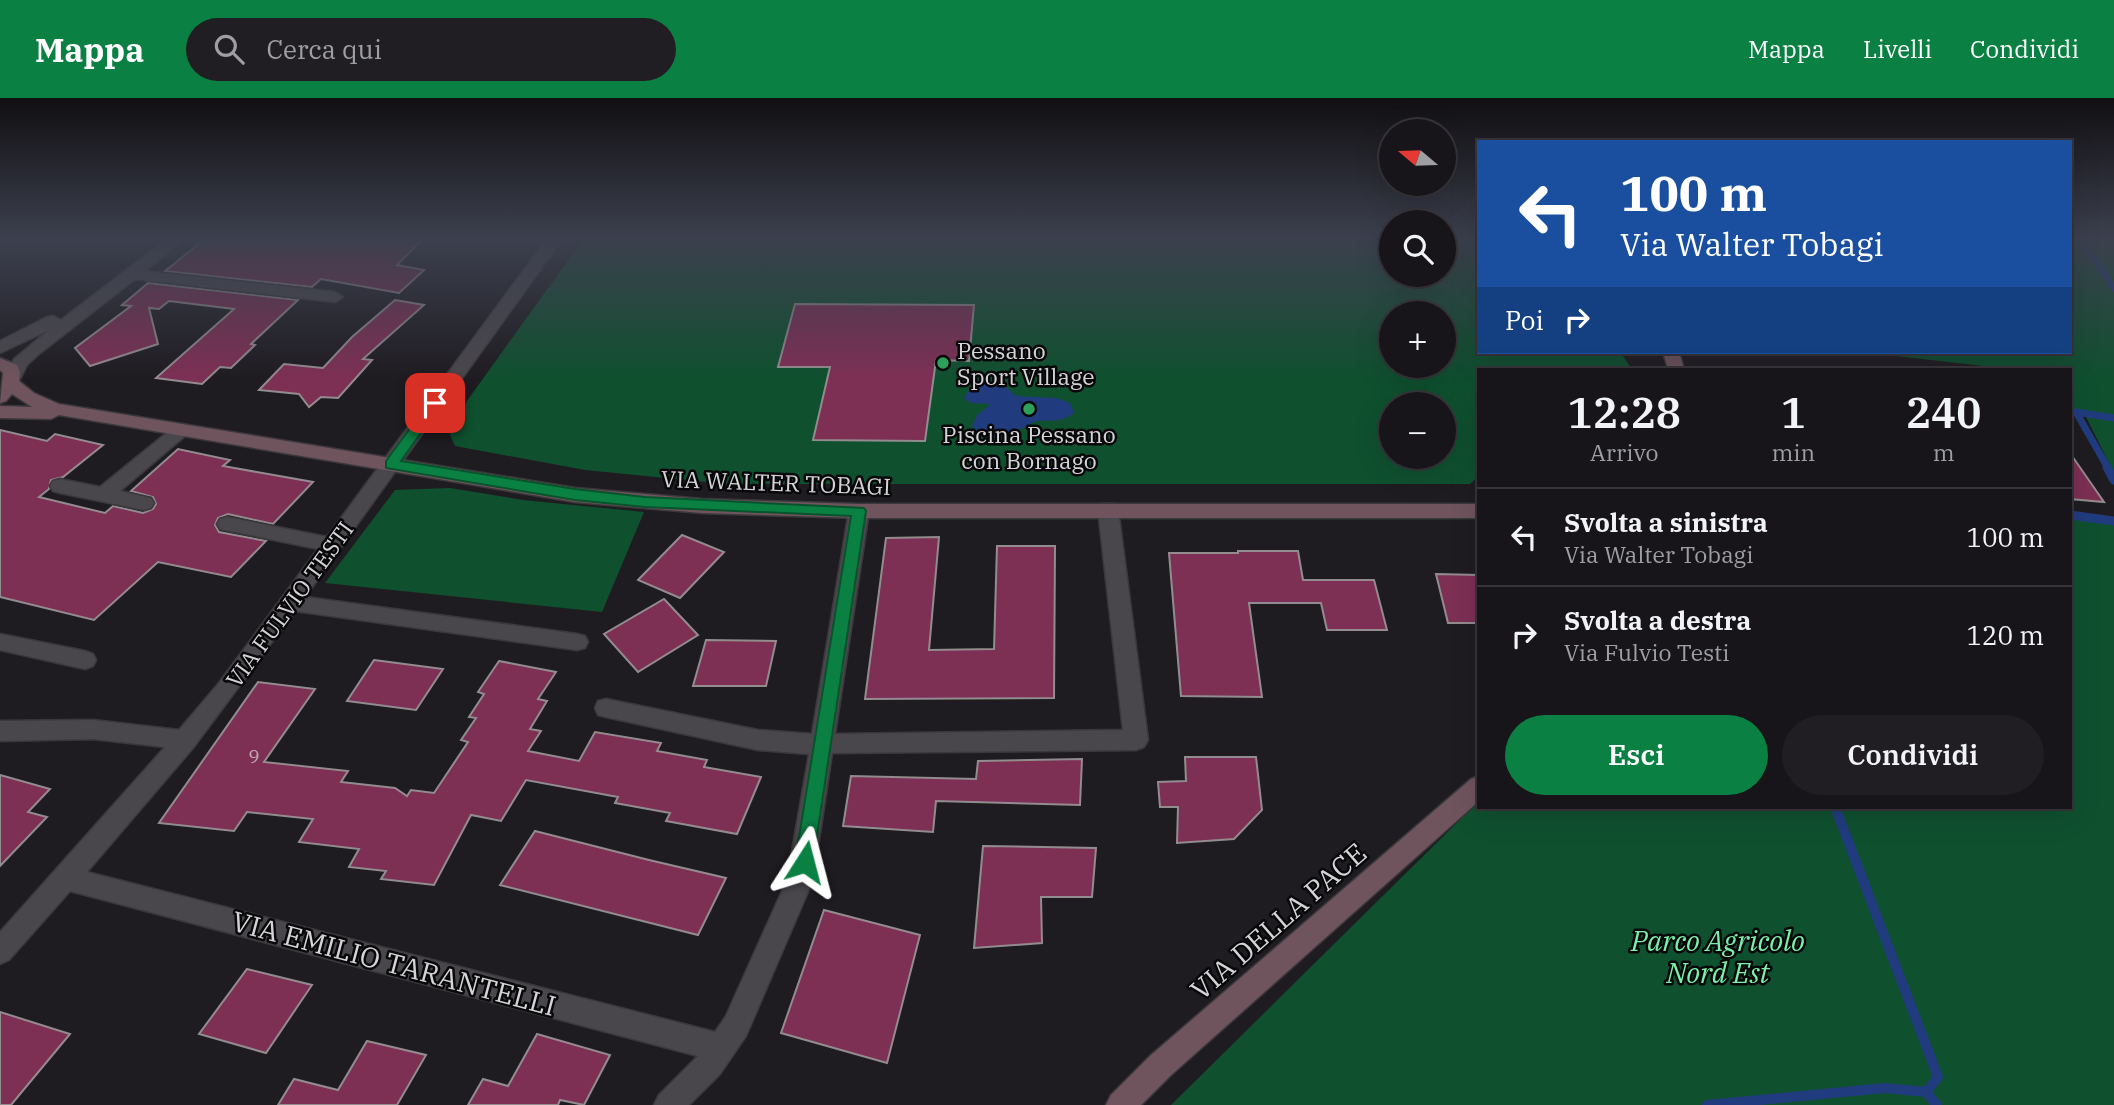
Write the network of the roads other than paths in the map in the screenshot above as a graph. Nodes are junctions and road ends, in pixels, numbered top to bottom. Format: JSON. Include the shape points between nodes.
{"nodes":[{"id":1,"x":118,"y":285,"type":"edge"},
{"id":2,"x":229,"y":285,"type":"edge"},
{"id":3,"x":521,"y":285,"type":"edge"},
{"id":4,"x":113,"y":289,"type":"junction"},
{"id":5,"x":335,"y":297,"type":"dead end"},
{"id":6,"x":0,"y":348,"type":"edge"},
{"id":7,"x":0,"y":363,"type":"edge"},
{"id":8,"x":8,"y":386,"type":"edge"},
{"id":9,"x":0,"y":412,"type":"edge"},
{"id":10,"x":92,"y":416,"type":"junction"},
{"id":11,"x":180,"y":430,"type":"junction"},
{"id":12,"x":391,"y":464,"type":"junction"},
{"id":13,"x":60,"y":486,"type":"dead end"},
{"id":14,"x":103,"y":495,"type":"junction"},
{"id":15,"x":144,"y":503,"type":"dead end"},
{"id":16,"x":1108,"y":509,"type":"junction"},
{"id":17,"x":1474,"y":510,"type":"edge"},
{"id":18,"x":859,"y":511,"type":"junction"},
{"id":19,"x":227,"y":524,"type":"dead end"},
{"id":20,"x":333,"y":545,"type":"junction"},
{"id":21,"x":292,"y":603,"type":"junction"},
{"id":22,"x":0,"y":642,"type":"edge"},
{"id":23,"x":577,"y":642,"type":"dead end"},
{"id":24,"x":85,"y":660,"type":"dead end"},
{"id":25,"x":606,"y":708,"type":"dead end"},
{"id":26,"x":0,"y":731,"type":"edge"},
{"id":27,"x":185,"y":741,"type":"junction"},
{"id":28,"x":823,"y":744,"type":"junction"},
{"id":29,"x":1477,"y":788,"type":"edge"},
{"id":30,"x":65,"y":878,"type":"junction"},
{"id":31,"x":0,"y":951,"type":"edge"},
{"id":32,"x":722,"y":1048,"type":"junction"},
{"id":33,"x":669,"y":1105,"type":"edge"},
{"id":34,"x":1122,"y":1105,"type":"edge"}],
"edges":[{"from":1,"to":4,"type":"street"},
{"from":2,"to":5,"type":"street"},
{"from":3,"to":12,"type":"street","name":"VIA FULVIO TESTI"},
{"from":4,"to":6,"type":"street"},
{"from":4,"to":8,"type":"street","via":[[33,350]]},
{"from":7,"to":8,"type":"street","name":"VIA WALTER TOBAGI","via":[[11,369]]},
{"from":8,"to":10,"type":"street","name":"VIA WALTER TOBAGI","via":[[36,402]]},
{"from":9,"to":10,"type":"street","name":"VIA WALTER TOBAGI"},
{"from":10,"to":11,"type":"street","name":"VIA WALTER TOBAGI"},
{"from":11,"to":12,"type":"street","name":"VIA WALTER TOBAGI"},
{"from":11,"to":14,"type":"street"},
{"from":12,"to":18,"type":"street","name":"VIA WALTER TOBAGI","via":[[575,495]]},
{"from":12,"to":20,"type":"street","name":"VIA FULVIO TESTI"},
{"from":13,"to":14,"type":"street"},
{"from":14,"to":15,"type":"street"},
{"from":16,"to":17,"type":"street","name":"VIA WALTER TOBAGI"},
{"from":16,"to":18,"type":"street","name":"VIA WALTER TOBAGI"},
{"from":16,"to":28,"type":"street","via":[[1136,740]]},
{"from":18,"to":28,"type":"street"},
{"from":19,"to":20,"type":"street"},
{"from":20,"to":21,"type":"street","name":"VIA FULVIO TESTI"},
{"from":21,"to":23,"type":"street"},
{"from":21,"to":27,"type":"street","name":"VIA FULVIO TESTI"},
{"from":22,"to":24,"type":"street"},
{"from":25,"to":28,"type":"street","via":[[770,742]]},
{"from":26,"to":27,"type":"street","via":[[93,729]]},
{"from":27,"to":30,"type":"street","name":"VIA FULVIO TESTI"},
{"from":28,"to":32,"type":"street","via":[[800,880]]},
{"from":29,"to":34,"type":"street","name":"VIA DELLA PACE","via":[[1160,1066]]},
{"from":30,"to":31,"type":"street","name":"VIA FULVIO TESTI"},
{"from":30,"to":32,"type":"street","name":"VIA EMILIO TARANTELLI"},
{"from":32,"to":33,"type":"street"}]}
